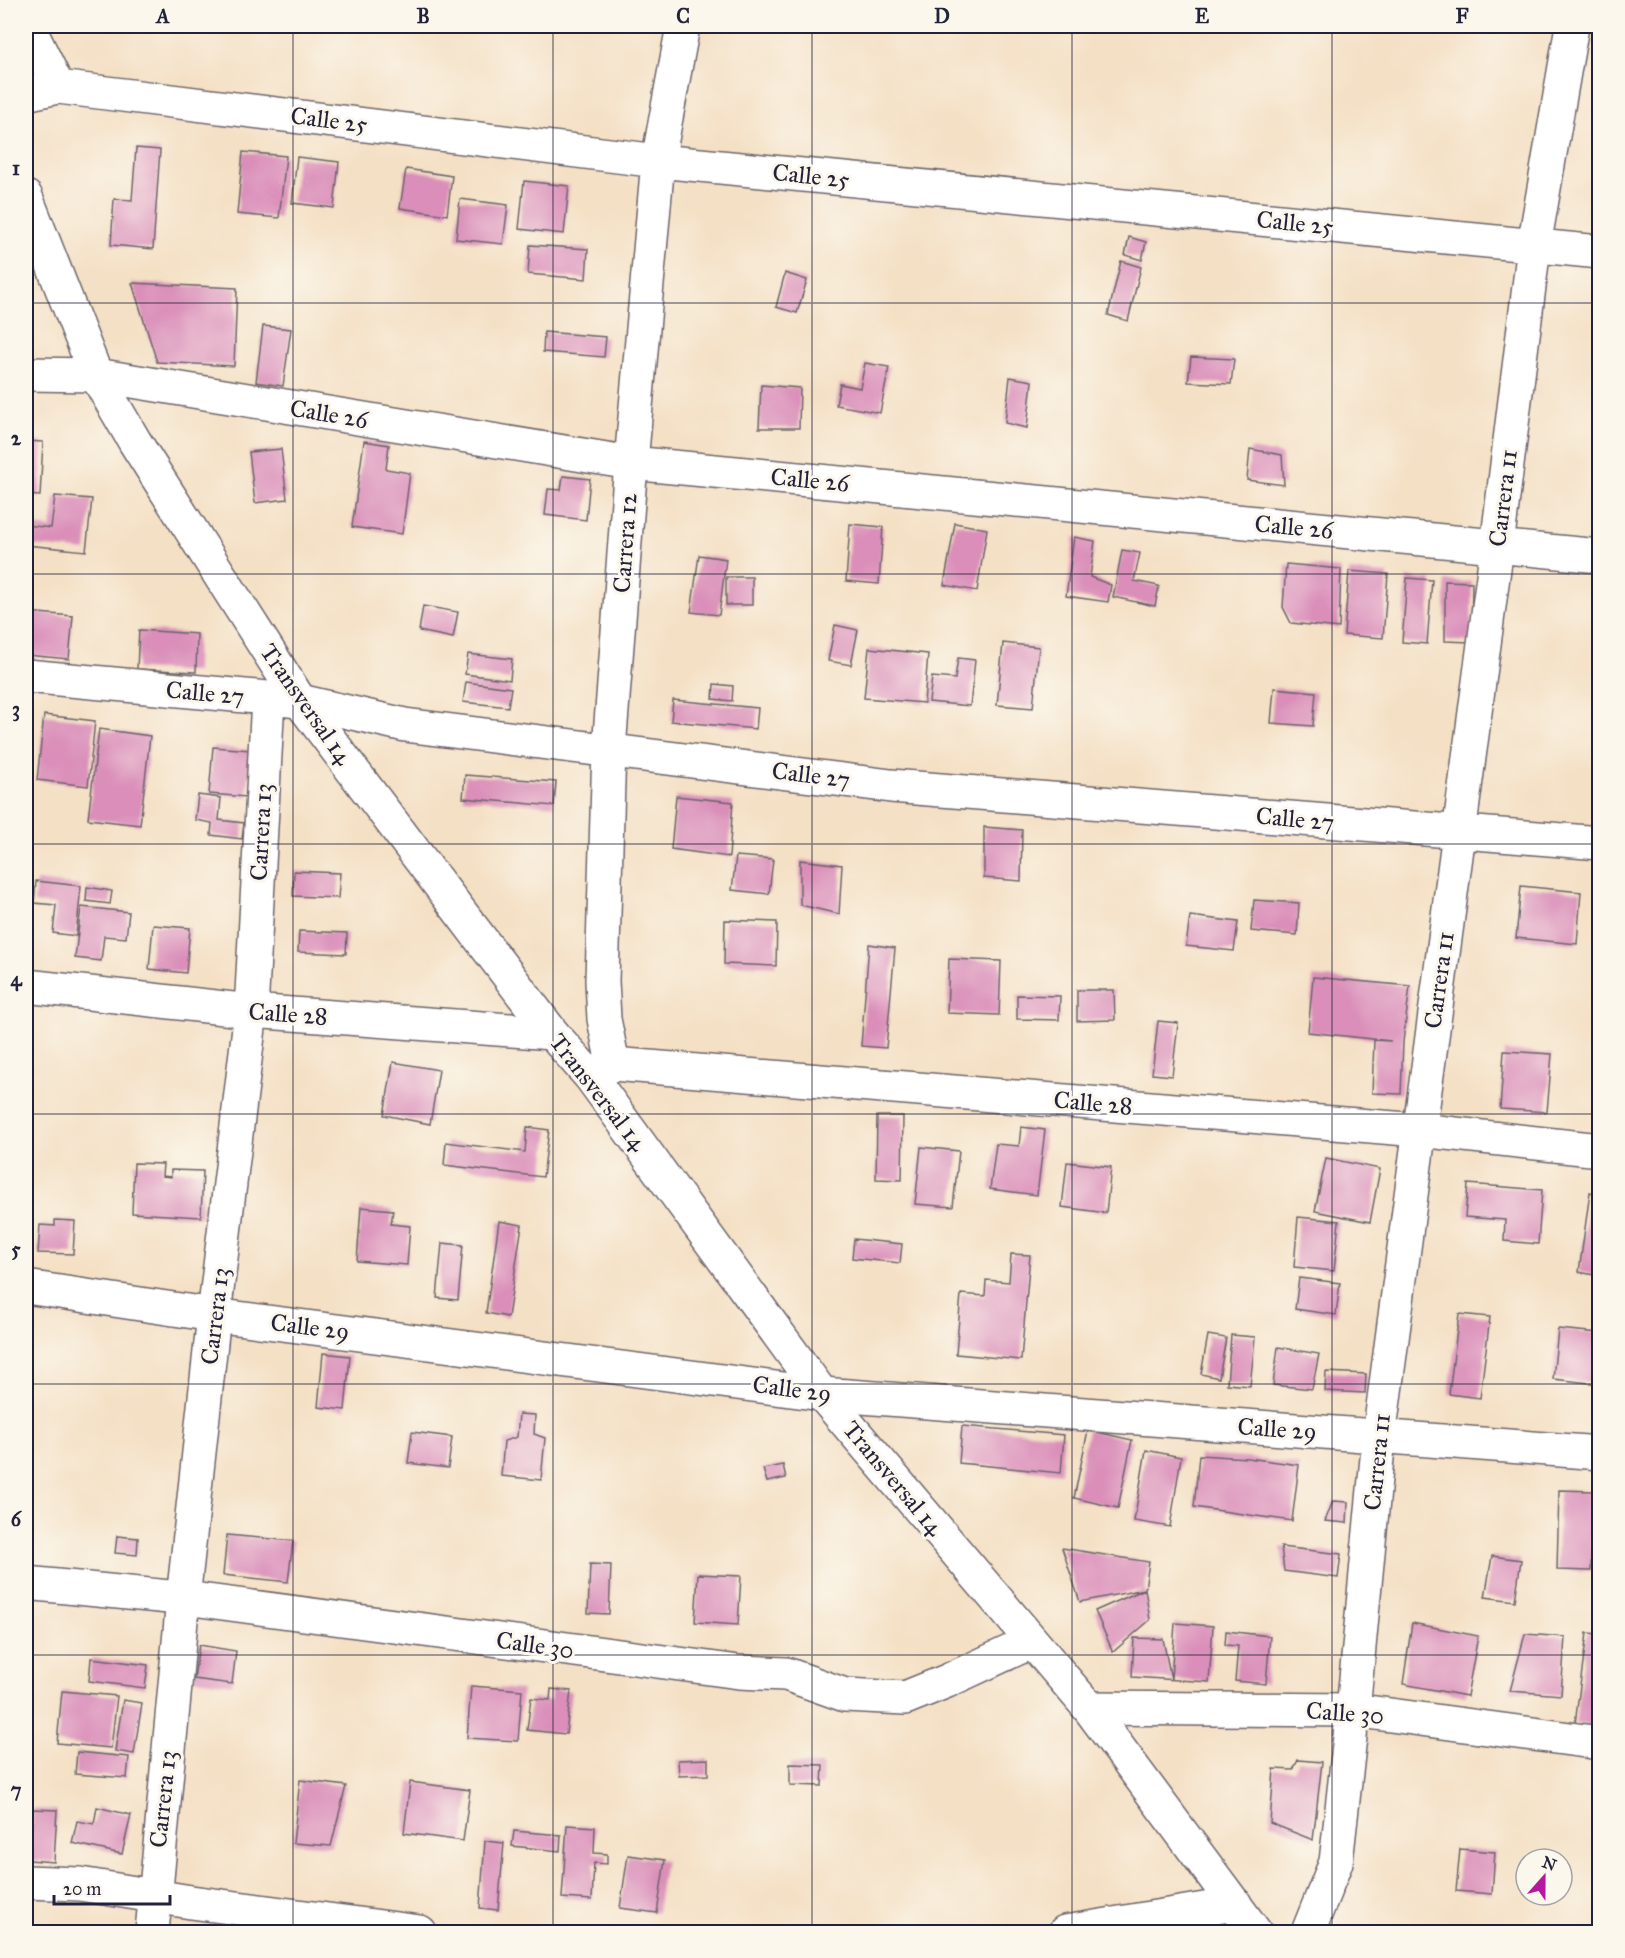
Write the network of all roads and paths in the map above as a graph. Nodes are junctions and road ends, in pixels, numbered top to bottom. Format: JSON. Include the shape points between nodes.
{"nodes":[{"id":1,"x":28,"y":26,"type":"edge"},
{"id":2,"x":683,"y":26,"type":"edge"},
{"id":3,"x":1572,"y":26,"type":"edge"},
{"id":4,"x":58,"y":87,"type":"junction"},
{"id":5,"x":26,"y":94,"type":"edge"},
{"id":6,"x":658,"y":161,"type":"junction"},
{"id":7,"x":26,"y":197,"type":"edge"},
{"id":8,"x":1534,"y":246,"type":"junction"},
{"id":9,"x":1599,"y":252,"type":"edge"},
{"id":10,"x":26,"y":374,"type":"edge"},
{"id":11,"x":96,"y":375,"type":"junction"},
{"id":12,"x":631,"y":463,"type":"junction"},
{"id":13,"x":1497,"y":546,"type":"junction"},
{"id":14,"x":1599,"y":556,"type":"edge"},
{"id":15,"x":26,"y":676,"type":"edge"},
{"id":16,"x":268,"y":699,"type":"junction"},
{"id":17,"x":300,"y":701,"type":"junction"},
{"id":18,"x":609,"y":750,"type":"junction"},
{"id":19,"x":1458,"y":832,"type":"junction"},
{"id":20,"x":1599,"y":843,"type":"edge"},
{"id":21,"x":26,"y":986,"type":"edge"},
{"id":22,"x":251,"y":1011,"type":"junction"},
{"id":23,"x":552,"y":1033,"type":"junction"},
{"id":24,"x":601,"y":1070,"type":"junction"},
{"id":25,"x":1419,"y":1130,"type":"junction"},
{"id":26,"x":1599,"y":1150,"type":"edge"},
{"id":27,"x":26,"y":1287,"type":"edge"},
{"id":28,"x":214,"y":1315,"type":"junction"},
{"id":29,"x":822,"y":1394,"type":"junction"},
{"id":30,"x":1379,"y":1437,"type":"junction"},
{"id":31,"x":1599,"y":1453,"type":"edge"},
{"id":32,"x":26,"y":1583,"type":"edge"},
{"id":33,"x":183,"y":1599,"type":"junction"},
{"id":34,"x":1031,"y":1642,"type":"junction"},
{"id":35,"x":1089,"y":1708,"type":"junction"},
{"id":36,"x":1353,"y":1710,"type":"junction"},
{"id":37,"x":1599,"y":1743,"type":"edge"},
{"id":38,"x":26,"y":1882,"type":"edge"},
{"id":39,"x":154,"y":1895,"type":"junction"},
{"id":40,"x":1235,"y":1904,"type":"junction"},
{"id":41,"x":152,"y":1932,"type":"edge"},
{"id":42,"x":420,"y":1932,"type":"edge"},
{"id":43,"x":1065,"y":1932,"type":"edge"},
{"id":44,"x":1255,"y":1932,"type":"edge"},
{"id":45,"x":1308,"y":1932,"type":"edge"}],
"edges":[{"from":1,"to":4,"type":"street"},
{"from":2,"to":6,"type":"street","name":"Carrera 12"},
{"from":3,"to":8,"type":"street","name":"Carrera 11"},
{"from":4,"to":5,"type":"street","name":"Calle 25"},
{"from":4,"to":6,"type":"street","name":"Calle 25"},
{"from":6,"to":8,"type":"street","name":"Calle 25"},
{"from":6,"to":12,"type":"street","name":"Carrera 12"},
{"from":7,"to":11,"type":"street","name":"Transversal 14"},
{"from":8,"to":9,"type":"street","name":"Calle 25"},
{"from":8,"to":13,"type":"street","name":"Carrera 11"},
{"from":10,"to":11,"type":"street","name":"Calle 26"},
{"from":11,"to":12,"type":"street","name":"Calle 26"},
{"from":11,"to":17,"type":"street","name":"Transversal 14"},
{"from":12,"to":13,"type":"street","name":"Calle 26"},
{"from":12,"to":18,"type":"street","name":"Carrera 12"},
{"from":13,"to":14,"type":"street","name":"Calle 26"},
{"from":13,"to":19,"type":"street","name":"Carrera 11"},
{"from":15,"to":16,"type":"street","name":"Calle 27"},
{"from":16,"to":17,"type":"street","name":"Calle 27"},
{"from":16,"to":22,"type":"street","name":"Carrera 13"},
{"from":17,"to":18,"type":"street","name":"Calle 27","via":[[405,725]]},
{"from":17,"to":23,"type":"street","name":"Transversal 14"},
{"from":18,"to":19,"type":"street","name":"Calle 27","via":[[891,786]]},
{"from":18,"to":24,"type":"street","name":"Carrera 12"},
{"from":19,"to":20,"type":"street","name":"Calle 27"},
{"from":19,"to":25,"type":"street","name":"Carrera 11"},
{"from":21,"to":22,"type":"street","name":"Calle 28"},
{"from":22,"to":23,"type":"street","name":"Calle 28"},
{"from":22,"to":28,"type":"street","name":"Carrera 13"},
{"from":23,"to":24,"type":"street","name":"Transversal 14"},
{"from":24,"to":25,"type":"street","name":"Calle 28"},
{"from":24,"to":29,"type":"street","name":"Transversal 14"},
{"from":25,"to":26,"type":"street","name":"Calle 28"},
{"from":25,"to":30,"type":"street","name":"Carrera 11"},
{"from":27,"to":28,"type":"street","name":"Calle 29"},
{"from":28,"to":29,"type":"street","name":"Calle 29"},
{"from":28,"to":33,"type":"street","name":"Carrera 13"},
{"from":29,"to":30,"type":"street","name":"Calle 29"},
{"from":29,"to":34,"type":"street","name":"Transversal 14"},
{"from":30,"to":31,"type":"street","name":"Calle 29"},
{"from":30,"to":36,"type":"street","name":"Carrera 11"},
{"from":32,"to":33,"type":"street","name":"Calle 30"},
{"from":33,"to":34,"type":"street","name":"Calle 30","via":[[739,1672],[786,1674],[845,1695],[905,1698]]},
{"from":33,"to":39,"type":"street","name":"Carrera 13"},
{"from":34,"to":35,"type":"street","name":"Transversal 14"},
{"from":35,"to":36,"type":"street","name":"Calle 30"},
{"from":35,"to":40,"type":"street","name":"Transversal 14"},
{"from":36,"to":37,"type":"street","name":"Calle 30"},
{"from":36,"to":45,"type":"street","name":"Carrera 11","via":[[1336,1862]]},
{"from":38,"to":39,"type":"street","via":[[80,1884]]},
{"from":39,"to":41,"type":"street","name":"Carrera 13"},
{"from":39,"to":42,"type":"street"},
{"from":40,"to":43,"type":"street"},
{"from":40,"to":44,"type":"street","name":"Transversal 14"}]}
